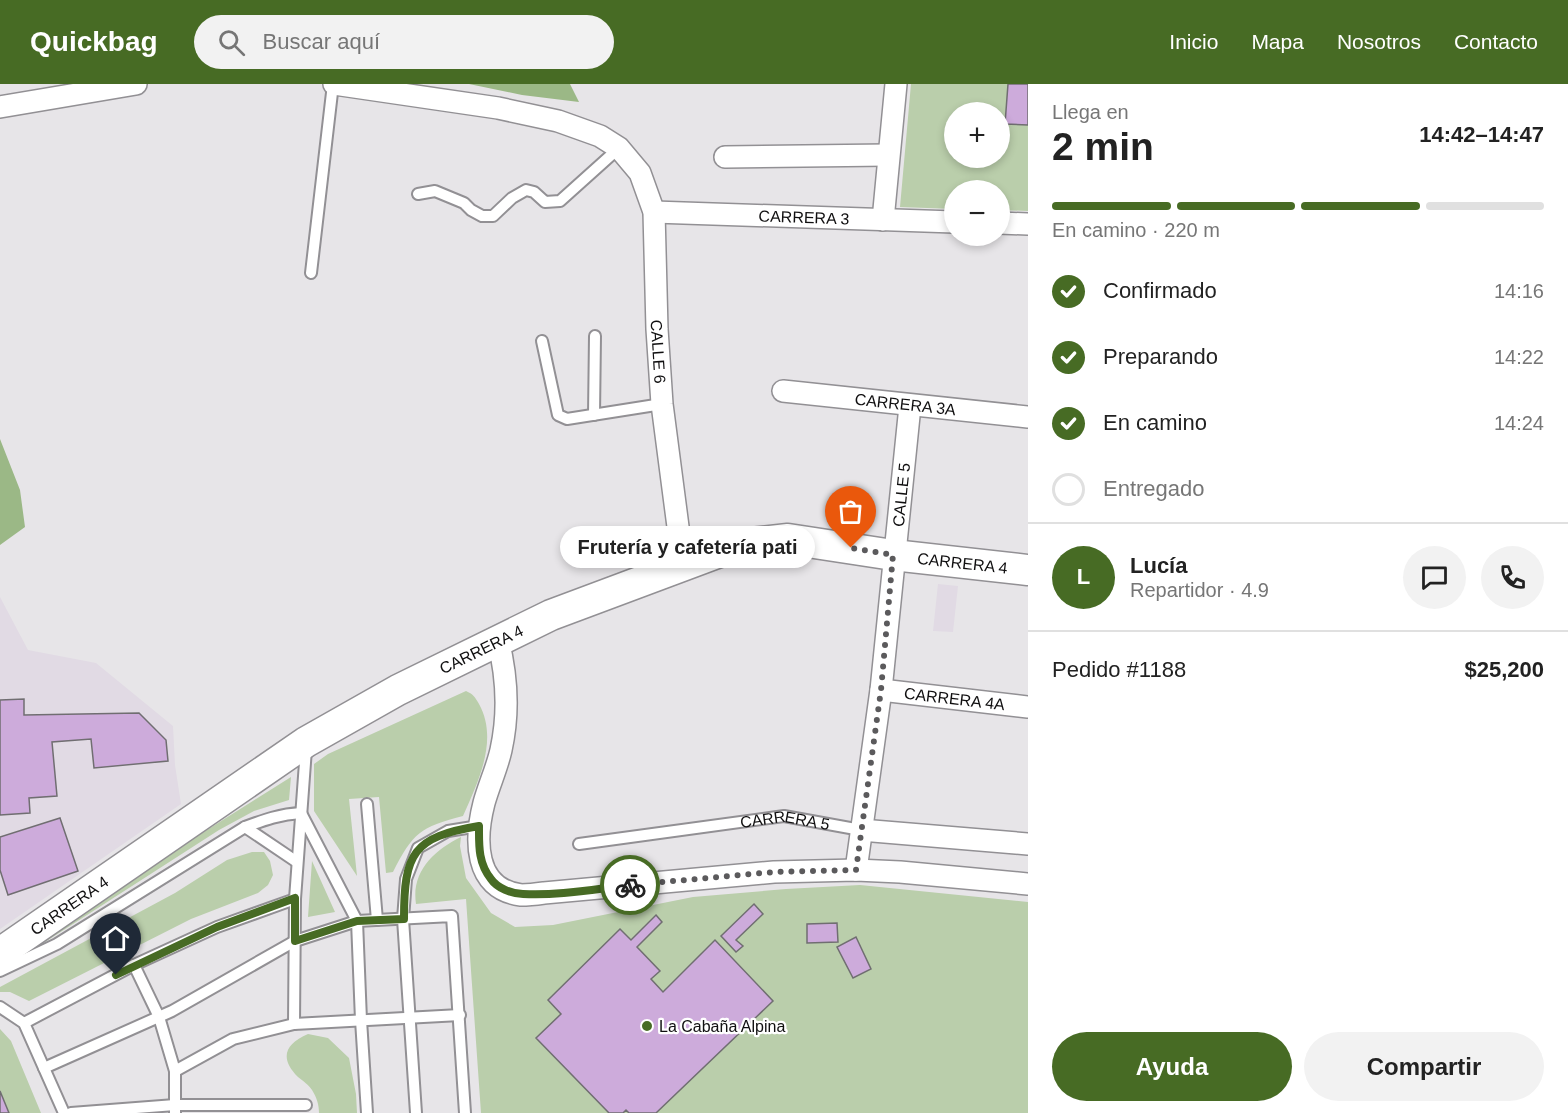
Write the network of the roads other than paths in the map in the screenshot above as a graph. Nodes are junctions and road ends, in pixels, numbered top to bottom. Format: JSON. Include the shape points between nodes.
{"nodes":[{"id":1,"x":136,"y":84,"type":"edge"},
{"id":2,"x":334,"y":84,"type":"edge"},
{"id":3,"x":896,"y":84,"type":"edge"},
{"id":4,"x":75,"y":89,"type":"edge"},
{"id":5,"x":0,"y":108,"type":"edge"},
{"id":6,"x":619,"y":148,"type":"junction"},
{"id":7,"x":888,"y":155,"type":"junction"},
{"id":8,"x":725,"y":157,"type":"dead end"},
{"id":9,"x":418,"y":194,"type":"dead end"},
{"id":10,"x":654,"y":212,"type":"junction"},
{"id":11,"x":883,"y":220,"type":"junction"},
{"id":12,"x":944,"y":222,"type":"edge"},
{"id":13,"x":1010,"y":223,"type":"edge"},
{"id":14,"x":1028,"y":224,"type":"edge"},
{"id":15,"x":311,"y":273,"type":"dead end"},
{"id":16,"x":595,"y":336,"type":"dead end"},
{"id":17,"x":542,"y":341,"type":"dead end"},
{"id":18,"x":783,"y":391,"type":"dead end"},
{"id":19,"x":662,"y":404,"type":"junction"},
{"id":20,"x":910,"y":406,"type":"junction"},
{"id":21,"x":594,"y":415,"type":"junction"},
{"id":22,"x":1028,"y":417,"type":"edge"},
{"id":23,"x":893,"y":555,"type":"junction"},
{"id":24,"x":683,"y":565,"type":"junction"},
{"id":25,"x":1028,"y":570,"type":"edge"},
{"id":26,"x":498,"y":640,"type":"junction"},
{"id":27,"x":881,"y":690,"type":"junction"},
{"id":28,"x":1028,"y":707,"type":"edge"},
{"id":29,"x":306,"y":742,"type":"junction"},
{"id":30,"x":367,"y":804,"type":"dead end"},
{"id":31,"x":301,"y":813,"type":"junction"},
{"id":32,"x":479,"y":826,"type":"junction"},
{"id":33,"x":245,"y":828,"type":"junction"},
{"id":34,"x":861,"y":830,"type":"junction"},
{"id":35,"x":579,"y":844,"type":"dead end"},
{"id":36,"x":1028,"y":844,"type":"edge"},
{"id":37,"x":297,"y":862,"type":"junction"},
{"id":38,"x":856,"y":870,"type":"junction"},
{"id":39,"x":1028,"y":884,"type":"edge"},
{"id":40,"x":295,"y":898,"type":"junction"},
{"id":41,"x":404,"y":919,"type":"junction"},
{"id":42,"x":377,"y":920,"type":"junction"},
{"id":43,"x":357,"y":921,"type":"junction"},
{"id":44,"x":295,"y":941,"type":"junction"},
{"id":45,"x":3,"y":964,"type":"edge"},
{"id":46,"x":134,"y":965,"type":"junction"},
{"id":47,"x":0,"y":1007,"type":"edge"},
{"id":48,"x":460,"y":1015,"type":"junction"},
{"id":49,"x":159,"y":1017,"type":"junction"},
{"id":50,"x":410,"y":1018,"type":"junction"},
{"id":51,"x":360,"y":1020,"type":"junction"},
{"id":52,"x":24,"y":1023,"type":"junction"},
{"id":53,"x":294,"y":1024,"type":"junction"},
{"id":54,"x":44,"y":1068,"type":"junction"},
{"id":55,"x":175,"y":1071,"type":"junction"},
{"id":56,"x":306,"y":1105,"type":"dead end"},
{"id":57,"x":175,"y":1109,"type":"edge"},
{"id":58,"x":64,"y":1113,"type":"edge"},
{"id":59,"x":71,"y":1113,"type":"edge"},
{"id":60,"x":367,"y":1113,"type":"edge"},
{"id":61,"x":416,"y":1113,"type":"edge"},
{"id":62,"x":465,"y":1113,"type":"edge"}],
"edges":[{"from":1,"to":4,"type":"street"},
{"from":2,"to":6,"type":"street","via":[[498,108],[558,121],[600,136]]},
{"from":2,"to":15,"type":"lane"},
{"from":3,"to":7,"type":"street"},
{"from":4,"to":5,"type":"street"},
{"from":6,"to":9,"type":"lane","via":[[560,201],[545,202],[526,190],[493,216],[482,216],[464,203],[435,191]]},
{"from":6,"to":10,"type":"street","name":"CALLE 6","via":[[640,173]]},
{"from":7,"to":8,"type":"street"},
{"from":7,"to":11,"type":"street"},
{"from":10,"to":11,"type":"street","name":"CARRERA 3"},
{"from":10,"to":19,"type":"street","name":"CALLE 6"},
{"from":11,"to":12,"type":"street","name":"CARRERA 3"},
{"from":13,"to":14,"type":"street"},
{"from":16,"to":21,"type":"lane"},
{"from":17,"to":21,"type":"lane","via":[[558,415],[567,419]]},
{"from":18,"to":20,"type":"street","name":"CARRERA 3A"},
{"from":19,"to":21,"type":"lane"},
{"from":19,"to":24,"type":"street","name":"CALLE 6"},
{"from":20,"to":22,"type":"street","name":"CARRERA 3A"},
{"from":20,"to":23,"type":"street","name":"CALLE 5"},
{"from":23,"to":24,"type":"main road","name":"CARRERA 4","via":[[788,539],[741,544]]},
{"from":23,"to":25,"type":"main road","name":"CARRERA 4"},
{"from":23,"to":27,"type":"street","name":"CALLE 5"},
{"from":24,"to":26,"type":"main road","name":"CARRERA 4","via":[[551,615]]},
{"from":26,"to":29,"type":"main road","name":"CARRERA 4"},
{"from":26,"to":32,"type":"street","via":[[506,687],[502,748]]},
{"from":27,"to":28,"type":"street","name":"CARRERA 4A"},
{"from":27,"to":34,"type":"street","name":"CALLE 5"},
{"from":29,"to":31,"type":"lane"},
{"from":29,"to":45,"type":"main road","name":"CARRERA 4"},
{"from":30,"to":42,"type":"lane"},
{"from":31,"to":33,"type":"lane","via":[[276,816]]},
{"from":31,"to":37,"type":"lane"},
{"from":31,"to":43,"type":"lane"},
{"from":32,"to":38,"type":"street","via":[[483,868],[492,882],[521,895],[774,872]]},
{"from":32,"to":41,"type":"lane","via":[[448,831],[418,848],[406,879]]},
{"from":33,"to":37,"type":"lane"},
{"from":33,"to":45,"type":"lane","via":[[57,944]]},
{"from":34,"to":35,"type":"lane","name":"CARRERA 5","via":[[784,816]]},
{"from":34,"to":36,"type":"street","name":"CARRERA 5"},
{"from":34,"to":38,"type":"street","name":"CALLE 5"},
{"from":37,"to":40,"type":"lane"},
{"from":38,"to":39,"type":"street"},
{"from":40,"to":44,"type":"lane"},
{"from":40,"to":46,"type":"lane","via":[[217,927]]},
{"from":41,"to":42,"type":"lane"},
{"from":41,"to":48,"type":"lane","via":[[452,916]]},
{"from":41,"to":50,"type":"lane"},
{"from":42,"to":43,"type":"lane"},
{"from":43,"to":44,"type":"lane"},
{"from":43,"to":51,"type":"lane"},
{"from":44,"to":49,"type":"lane"},
{"from":44,"to":53,"type":"lane"},
{"from":46,"to":49,"type":"lane"},
{"from":46,"to":52,"type":"lane"},
{"from":47,"to":52,"type":"lane"},
{"from":48,"to":50,"type":"lane"},
{"from":48,"to":62,"type":"lane"},
{"from":49,"to":54,"type":"lane"},
{"from":49,"to":55,"type":"lane"},
{"from":50,"to":51,"type":"lane"},
{"from":50,"to":61,"type":"lane"},
{"from":51,"to":53,"type":"lane"},
{"from":51,"to":60,"type":"lane"},
{"from":52,"to":54,"type":"lane"},
{"from":53,"to":55,"type":"lane","via":[[233,1039]]},
{"from":54,"to":58,"type":"lane"},
{"from":55,"to":57,"type":"lane"},
{"from":56,"to":57,"type":"lane"},
{"from":57,"to":59,"type":"lane"}]}
